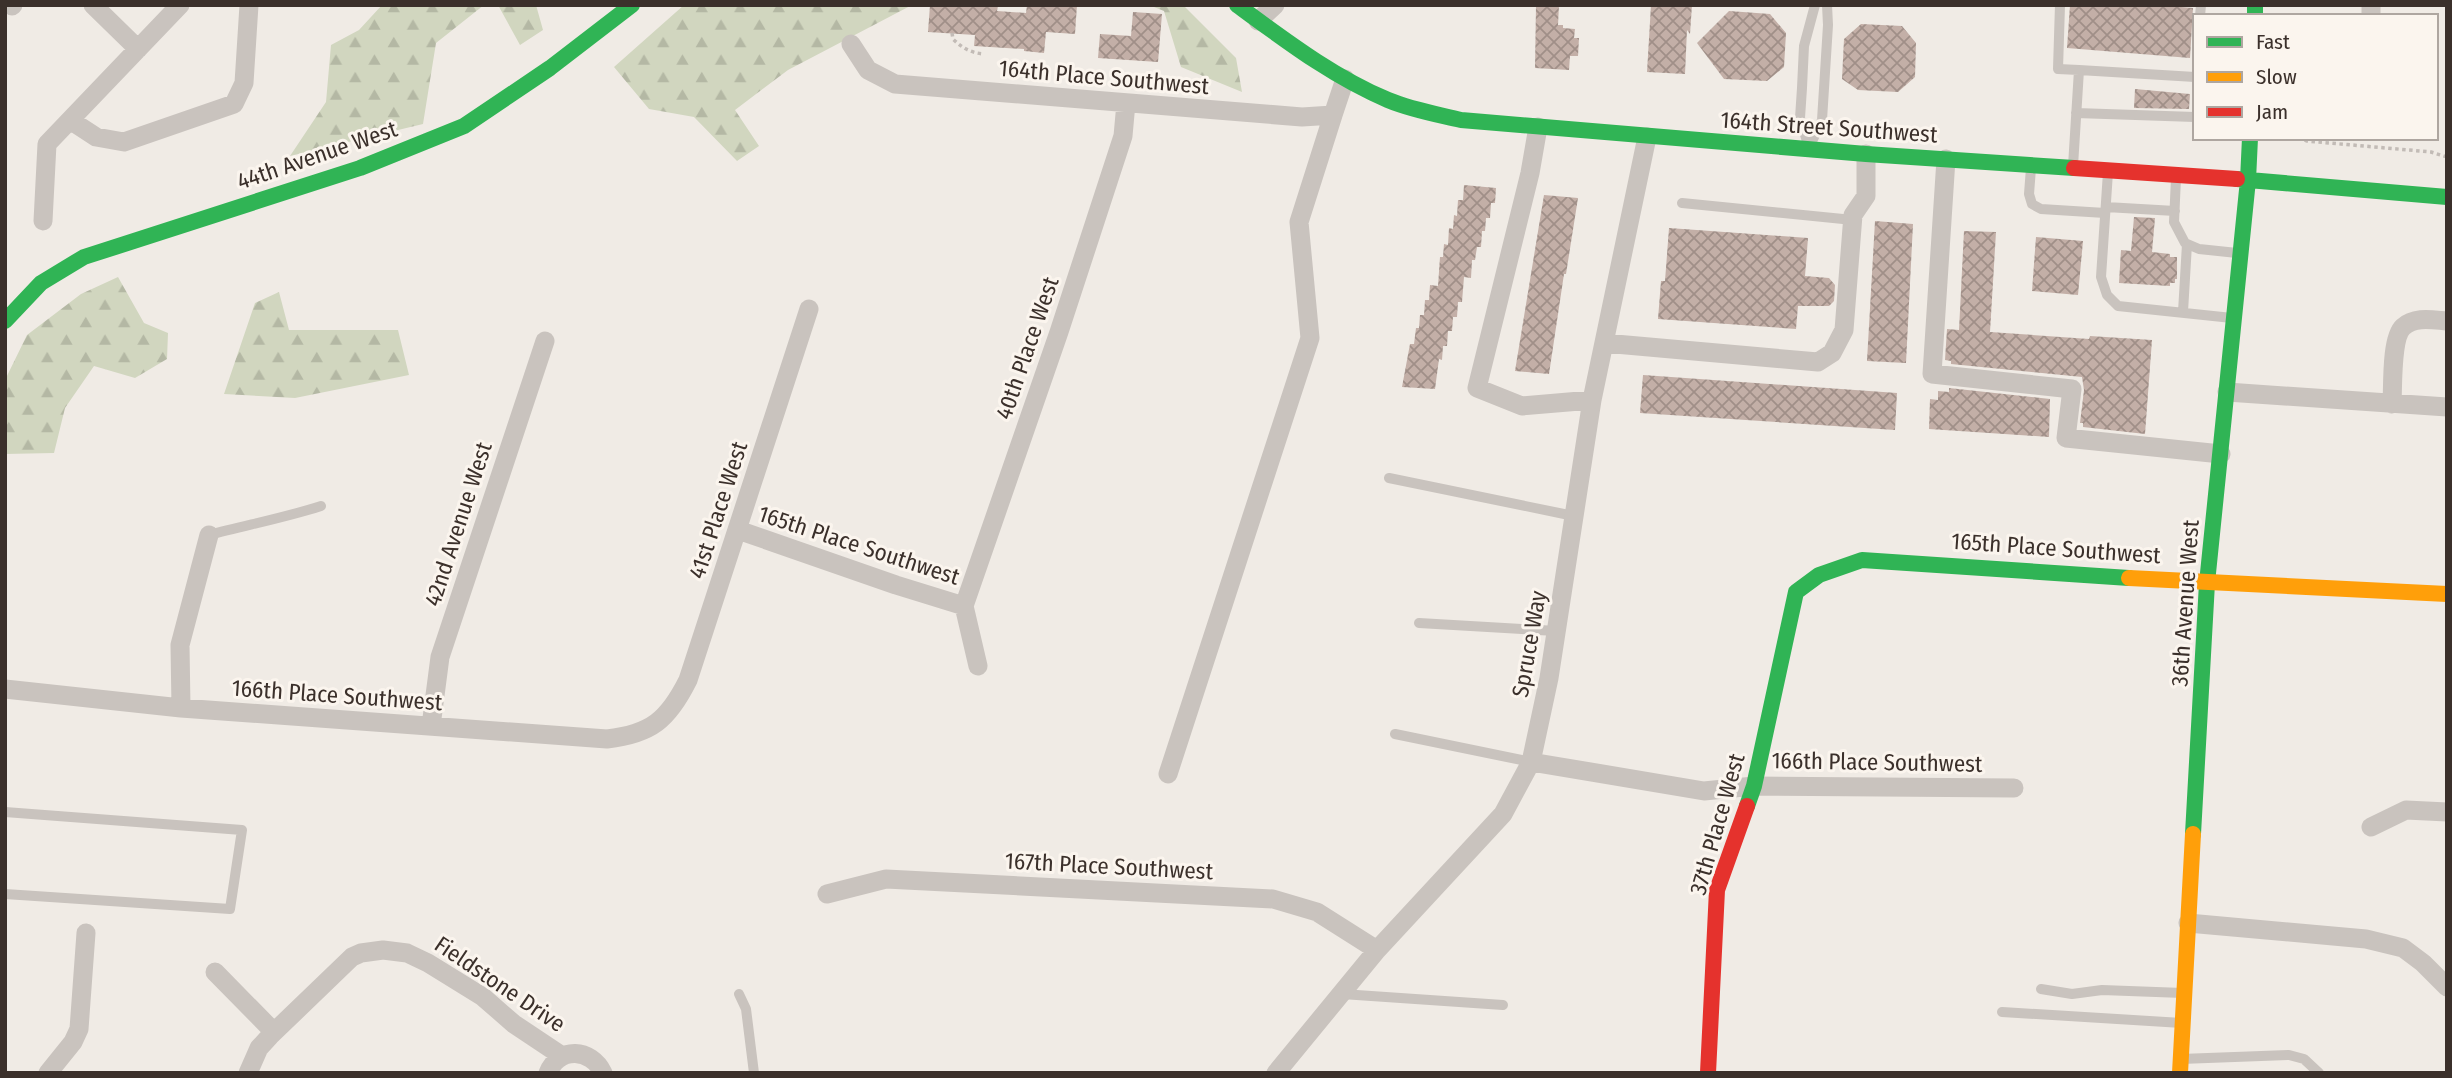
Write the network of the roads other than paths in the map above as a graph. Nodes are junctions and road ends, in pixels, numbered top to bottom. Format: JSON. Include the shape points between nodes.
{"nodes":[{"id":1,"x":93,"y":5,"type":"edge"},
{"id":2,"x":180,"y":5,"type":"edge"},
{"id":3,"x":249,"y":5,"type":"edge"},
{"id":4,"x":632,"y":5,"type":"edge"},
{"id":5,"x":1237,"y":5,"type":"edge"},
{"id":6,"x":1275,"y":5,"type":"edge"},
{"id":7,"x":1815,"y":5,"type":"edge"},
{"id":8,"x":1827,"y":5,"type":"edge"},
{"id":9,"x":2060,"y":5,"type":"edge"},
{"id":10,"x":1258,"y":21,"type":"junction"},
{"id":11,"x":851,"y":44,"type":"dead end"},
{"id":12,"x":138,"y":49,"type":"junction"},
{"id":13,"x":2079,"y":70,"type":"junction"},
{"id":14,"x":2193,"y":76,"type":"edge"},
{"id":15,"x":1345,"y":79,"type":"junction"},
{"id":16,"x":1126,"y":103,"type":"junction"},
{"id":17,"x":2076,"y":113,"type":"junction"},
{"id":18,"x":1333,"y":115,"type":"junction"},
{"id":19,"x":2193,"y":117,"type":"edge"},
{"id":20,"x":70,"y":120,"type":"junction"},
{"id":21,"x":1538,"y":127,"type":"junction"},
{"id":22,"x":1647,"y":137,"type":"junction"},
{"id":23,"x":2250,"y":140,"type":"edge"},
{"id":24,"x":1809,"y":148,"type":"junction"},
{"id":25,"x":1866,"y":154,"type":"junction"},
{"id":26,"x":1946,"y":159,"type":"junction"},
{"id":27,"x":2031,"y":163,"type":"junction"},
{"id":28,"x":2073,"y":166,"type":"junction"},
{"id":29,"x":2108,"y":168,"type":"junction"},
{"id":30,"x":2176,"y":174,"type":"junction"},
{"id":31,"x":2249,"y":180,"type":"junction"},
{"id":32,"x":2447,"y":197,"type":"edge"},
{"id":33,"x":1682,"y":203,"type":"dead end"},
{"id":34,"x":2105,"y":210,"type":"junction"},
{"id":35,"x":2175,"y":211,"type":"junction"},
{"id":36,"x":1853,"y":220,"type":"junction"},
{"id":37,"x":43,"y":221,"type":"dead end"},
{"id":38,"x":2187,"y":244,"type":"junction"},
{"id":39,"x":2241,"y":253,"type":"junction"},
{"id":40,"x":808,"y":309,"type":"dead end"},
{"id":41,"x":2183,"y":312,"type":"junction"},
{"id":42,"x":2235,"y":318,"type":"junction"},
{"id":43,"x":5,"y":321,"type":"edge"},
{"id":44,"x":2447,"y":321,"type":"edge"},
{"id":45,"x":545,"y":341,"type":"dead end"},
{"id":46,"x":1604,"y":343,"type":"junction"},
{"id":47,"x":2227,"y":393,"type":"junction"},
{"id":48,"x":1592,"y":400,"type":"junction"},
{"id":49,"x":2392,"y":404,"type":"junction"},
{"id":50,"x":2447,"y":407,"type":"edge"},
{"id":51,"x":2221,"y":454,"type":"junction"},
{"id":52,"x":1389,"y":478,"type":"dead end"},
{"id":53,"x":321,"y":506,"type":"dead end"},
{"id":54,"x":1574,"y":516,"type":"junction"},
{"id":55,"x":738,"y":530,"type":"junction"},
{"id":56,"x":209,"y":535,"type":"joint"},
{"id":57,"x":2207,"y":583,"type":"junction"},
{"id":58,"x":1796,"y":592,"type":"joint"},
{"id":59,"x":2447,"y":594,"type":"edge"},
{"id":60,"x":964,"y":606,"type":"junction"},
{"id":61,"x":1419,"y":623,"type":"dead end"},
{"id":62,"x":1556,"y":631,"type":"junction"},
{"id":63,"x":978,"y":666,"type":"dead end"},
{"id":64,"x":5,"y":689,"type":"edge"},
{"id":65,"x":181,"y":708,"type":"junction"},
{"id":66,"x":662,"y":720,"type":"joint"},
{"id":67,"x":431,"y":726,"type":"junction"},
{"id":68,"x":1395,"y":734,"type":"dead end"},
{"id":69,"x":1531,"y":762,"type":"junction"},
{"id":70,"x":1168,"y":774,"type":"dead end"},
{"id":71,"x":1754,"y":786,"type":"junction"},
{"id":72,"x":2014,"y":788,"type":"dead end"},
{"id":73,"x":5,"y":812,"type":"edge"},
{"id":74,"x":2447,"y":812,"type":"edge"},
{"id":75,"x":2371,"y":827,"type":"dead end"},
{"id":76,"x":5,"y":894,"type":"edge"},
{"id":77,"x":827,"y":894,"type":"dead end"},
{"id":78,"x":2188,"y":923,"type":"junction"},
{"id":79,"x":86,"y":933,"type":"dead end"},
{"id":80,"x":1377,"y":950,"type":"junction"},
{"id":81,"x":215,"y":972,"type":"dead end"},
{"id":82,"x":2447,"y":987,"type":"edge"},
{"id":83,"x":2041,"y":989,"type":"dead end"},
{"id":84,"x":2184,"y":993,"type":"junction"},
{"id":85,"x":739,"y":994,"type":"dead end"},
{"id":86,"x":1341,"y":994,"type":"junction"},
{"id":87,"x":1503,"y":1005,"type":"dead end"},
{"id":88,"x":2002,"y":1012,"type":"dead end"},
{"id":89,"x":2183,"y":1023,"type":"junction"},
{"id":90,"x":274,"y":1032,"type":"junction"},
{"id":91,"x":562,"y":1056,"type":"junction"},
{"id":92,"x":2180,"y":1066,"type":"edge"},
{"id":93,"x":48,"y":1073,"type":"edge"},
{"id":94,"x":248,"y":1073,"type":"edge"},
{"id":95,"x":548,"y":1073,"type":"edge"},
{"id":96,"x":603,"y":1073,"type":"edge"},
{"id":97,"x":754,"y":1073,"type":"edge"},
{"id":98,"x":1276,"y":1073,"type":"edge"},
{"id":99,"x":1708,"y":1073,"type":"edge"},
{"id":100,"x":2319,"y":1073,"type":"edge"}],
"edges":[{"from":1,"to":12,"type":"street"},
{"from":2,"to":12,"type":"street"},
{"from":3,"to":20,"type":"street","via":[[244,83],[234,104],[124,142],[96,137]]},
{"from":4,"to":43,"type":"main road","name":"44th Avenue West","via":[[464,126],[360,167],[84,257],[41,283]]},
{"from":5,"to":10,"type":"main road","name":"164th Street Southwest"},
{"from":6,"to":10,"type":"street"},
{"from":7,"to":24,"type":"lane","via":[[1804,46],[1800,118]]},
{"from":8,"to":24,"type":"lane","via":[[1822,120]]},
{"from":9,"to":13,"type":"lane","via":[[2058,69]]},
{"from":10,"to":15,"type":"main road","name":"164th Street Southwest"},
{"from":11,"to":16,"type":"street","name":"164th Place Southwest","via":[[868,70],[895,84]]},
{"from":12,"to":20,"type":"street"},
{"from":13,"to":14,"type":"lane"},
{"from":13,"to":17,"type":"lane"},
{"from":15,"to":18,"type":"street"},
{"from":15,"to":21,"type":"main road","name":"164th Street Southwest","via":[[1412,109],[1461,120]]},
{"from":16,"to":18,"type":"street","name":"164th Place Southwest","via":[[1302,117]]},
{"from":16,"to":60,"type":"street","name":"40th Place West","via":[[1123,136]]},
{"from":17,"to":19,"type":"lane"},
{"from":17,"to":28,"type":"lane"},
{"from":18,"to":70,"type":"street","via":[[1298,222],[1310,338]]},
{"from":20,"to":37,"type":"street","via":[[47,144]]},
{"from":21,"to":22,"type":"main road","name":"164th Street Southwest"},
{"from":21,"to":48,"type":"street","via":[[1478,388],[1522,406]]},
{"from":22,"to":24,"type":"main road","name":"164th Street Southwest"},
{"from":22,"to":46,"type":"street","name":"Spruce Way"},
{"from":23,"to":31,"type":"main road","name":"36th Avenue West"},
{"from":24,"to":25,"type":"main road","name":"164th Street Southwest"},
{"from":25,"to":26,"type":"main road","name":"164th Street Southwest"},
{"from":25,"to":36,"type":"street","via":[[1866,196]]},
{"from":26,"to":27,"type":"main road","name":"164th Street Southwest"},
{"from":26,"to":51,"type":"street","via":[[1932,374],[2071,389],[2066,438]]},
{"from":27,"to":28,"type":"main road","name":"164th Street Southwest"},
{"from":27,"to":34,"type":"lane","via":[[2032,204],[2041,209]]},
{"from":28,"to":29,"type":"main road","name":"164th Street Southwest"},
{"from":29,"to":30,"type":"main road","name":"164th Street Southwest"},
{"from":29,"to":34,"type":"lane"},
{"from":30,"to":31,"type":"main road","name":"164th Street Southwest"},
{"from":30,"to":35,"type":"lane"},
{"from":31,"to":32,"type":"main road","name":"164th Street Southwest"},
{"from":31,"to":39,"type":"main road","name":"36th Avenue West"},
{"from":33,"to":36,"type":"lane"},
{"from":34,"to":35,"type":"lane"},
{"from":34,"to":41,"type":"lane","via":[[2101,277],[2107,295],[2118,306]]},
{"from":35,"to":38,"type":"lane","via":[[2174,222]]},
{"from":36,"to":46,"type":"street","via":[[1844,330],[1832,352],[1818,362]]},
{"from":38,"to":39,"type":"lane"},
{"from":38,"to":41,"type":"lane"},
{"from":39,"to":42,"type":"main road","name":"36th Avenue West"},
{"from":40,"to":55,"type":"street","name":"41st Place West"},
{"from":41,"to":42,"type":"lane"},
{"from":42,"to":47,"type":"main road","name":"36th Avenue West"},
{"from":44,"to":49,"type":"street","via":[[2423,319],[2403,327],[2397,337]]},
{"from":45,"to":67,"type":"street","name":"42nd Avenue West","via":[[440,657]]},
{"from":46,"to":48,"type":"street","name":"Spruce Way"},
{"from":47,"to":49,"type":"street"},
{"from":47,"to":51,"type":"main road","name":"36th Avenue West"},
{"from":48,"to":54,"type":"street","name":"Spruce Way"},
{"from":49,"to":50,"type":"street"},
{"from":51,"to":57,"type":"main road","name":"36th Avenue West"},
{"from":52,"to":54,"type":"lane"},
{"from":53,"to":56,"type":"lane"},
{"from":54,"to":62,"type":"street","name":"Spruce Way"},
{"from":55,"to":60,"type":"street","name":"165th Place Southwest"},
{"from":55,"to":66,"type":"street","name":"41st Place West","via":[[688,680]]},
{"from":56,"to":65,"type":"street","via":[[180,645]]},
{"from":57,"to":58,"type":"main road","name":"165th Place Southwest","via":[[1862,560],[1819,575]]},
{"from":57,"to":59,"type":"main road","name":"165th Place Southwest"},
{"from":57,"to":78,"type":"main road","name":"36th Avenue West"},
{"from":58,"to":71,"type":"main road","name":"37th Place West"},
{"from":60,"to":63,"type":"street"},
{"from":61,"to":62,"type":"lane"},
{"from":62,"to":69,"type":"street","name":"Spruce Way"},
{"from":64,"to":65,"type":"street","name":"166th Place Southwest"},
{"from":65,"to":67,"type":"street","name":"166th Place Southwest"},
{"from":66,"to":67,"type":"street","name":"166th Place Southwest","via":[[644,732],[607,739]]},
{"from":68,"to":69,"type":"lane"},
{"from":69,"to":71,"type":"street","name":"166th Place Southwest","via":[[1704,791]]},
{"from":69,"to":80,"type":"street","name":"Spruce Way","via":[[1503,814]]},
{"from":71,"to":72,"type":"street","name":"166th Place Southwest"},
{"from":71,"to":99,"type":"main road","name":"37th Place West","via":[[1717,890]]},
{"from":73,"to":76,"type":"lane","via":[[242,830],[230,909]]},
{"from":74,"to":75,"type":"street","via":[[2406,810]]},
{"from":77,"to":80,"type":"street","name":"167th Place Southwest","via":[[886,879],[1273,899],[1317,912]]},
{"from":78,"to":82,"type":"street","via":[[2365,939],[2403,947]]},
{"from":78,"to":84,"type":"main road","name":"36th Avenue West"},
{"from":79,"to":93,"type":"street","via":[[79,1029]]},
{"from":80,"to":86,"type":"street","name":"Spruce Way"},
{"from":81,"to":90,"type":"street"},
{"from":83,"to":84,"type":"lane"},
{"from":84,"to":89,"type":"main road","name":"36th Avenue West"},
{"from":85,"to":97,"type":"lane","via":[[746,1009]]},
{"from":86,"to":87,"type":"lane"},
{"from":86,"to":98,"type":"street","name":"Spruce Way"},
{"from":88,"to":89,"type":"lane"},
{"from":89,"to":92,"type":"main road","name":"36th Avenue West"},
{"from":90,"to":91,"type":"street","name":"Fieldstone Drive","via":[[352,957],[383,950],[428,963]]},
{"from":90,"to":94,"type":"street","name":"Fieldstone Drive","via":[[259,1048]]},
{"from":91,"to":95,"type":"street","name":"Fieldstone Drive"},
{"from":91,"to":96,"type":"street","name":"Fieldstone Drive","via":[[586,1054]]},
{"from":92,"to":100,"type":"lane","via":[[2289,1055],[2304,1059]]}]}
